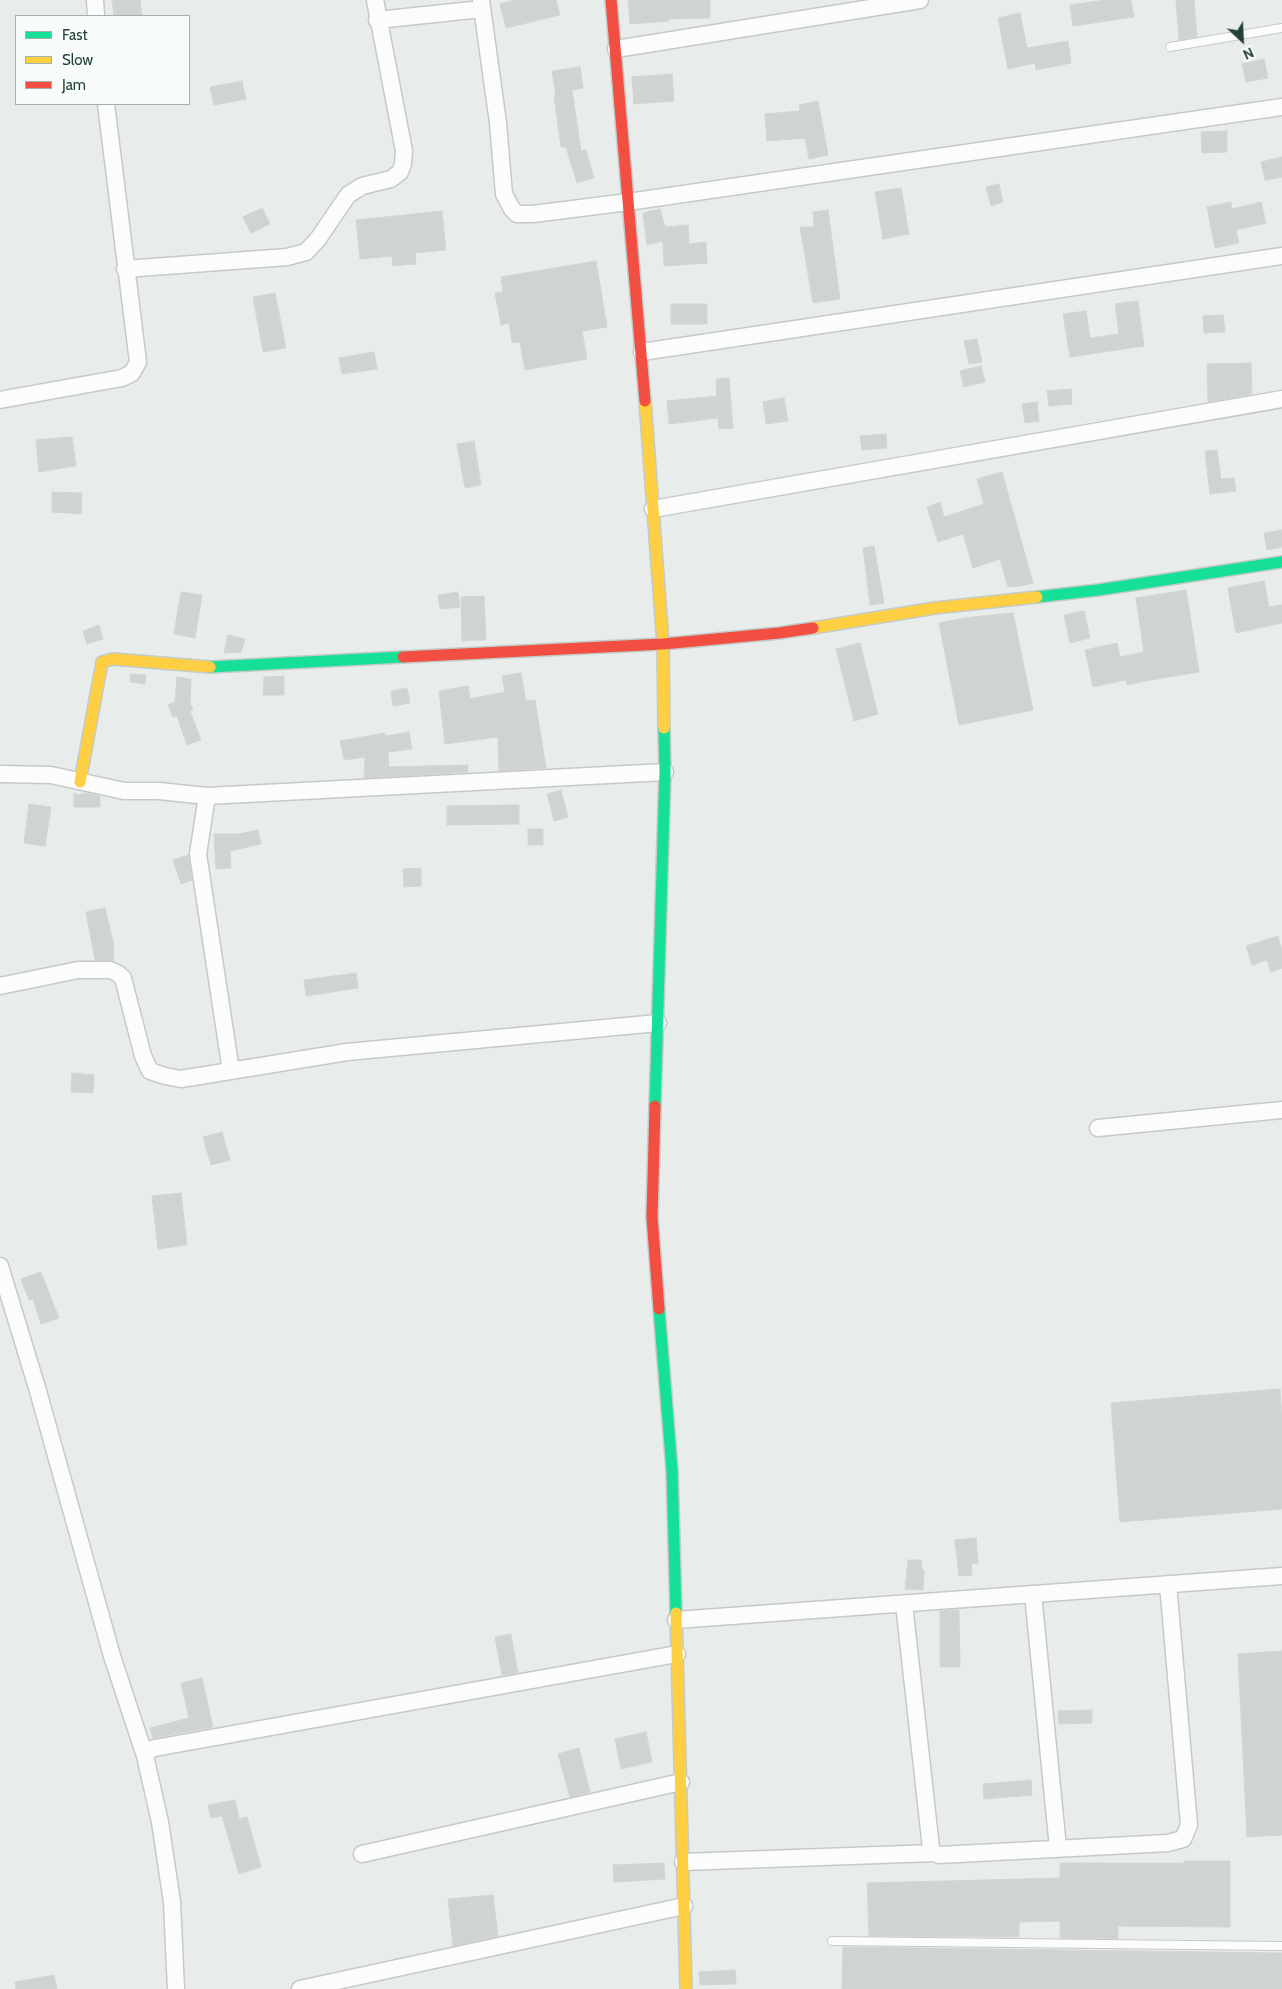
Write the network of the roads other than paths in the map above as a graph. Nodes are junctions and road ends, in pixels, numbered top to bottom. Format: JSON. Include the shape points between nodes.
{"nodes":[{"id":1,"x":94,"y":0,"type":"edge"},
{"id":2,"x":375,"y":0,"type":"edge"},
{"id":3,"x":611,"y":0,"type":"edge"},
{"id":4,"x":920,"y":0,"type":"edge"},
{"id":5,"x":481,"y":5,"type":"edge"},
{"id":6,"x":96,"y":15,"type":"edge"},
{"id":7,"x":377,"y":20,"type":"junction"},
{"id":8,"x":1282,"y":28,"type":"edge"},
{"id":9,"x":1170,"y":47,"type":"dead end"},
{"id":10,"x":616,"y":50,"type":"junction"},
{"id":11,"x":106,"y":105,"type":"edge"},
{"id":12,"x":1282,"y":107,"type":"edge"},
{"id":13,"x":628,"y":202,"type":"junction"},
{"id":14,"x":1282,"y":256,"type":"edge"},
{"id":15,"x":125,"y":269,"type":"junction"},
{"id":16,"x":642,"y":352,"type":"junction"},
{"id":17,"x":0,"y":400,"type":"edge"},
{"id":18,"x":1282,"y":400,"type":"edge"},
{"id":19,"x":653,"y":509,"type":"junction"},
{"id":20,"x":1282,"y":562,"type":"edge"},
{"id":21,"x":663,"y":644,"type":"junction"},
{"id":22,"x":666,"y":772,"type":"junction"},
{"id":23,"x":0,"y":774,"type":"edge"},
{"id":24,"x":80,"y":782,"type":"junction"},
{"id":25,"x":207,"y":796,"type":"junction"},
{"id":26,"x":0,"y":986,"type":"edge"},
{"id":27,"x":658,"y":1023,"type":"junction"},
{"id":28,"x":231,"y":1071,"type":"junction"},
{"id":29,"x":1282,"y":1110,"type":"edge"},
{"id":30,"x":1098,"y":1128,"type":"dead end"},
{"id":31,"x":0,"y":1266,"type":"edge"},
{"id":32,"x":1282,"y":1576,"type":"edge"},
{"id":33,"x":1168,"y":1584,"type":"junction"},
{"id":34,"x":1033,"y":1594,"type":"junction"},
{"id":35,"x":904,"y":1604,"type":"junction"},
{"id":36,"x":676,"y":1620,"type":"junction"},
{"id":37,"x":678,"y":1654,"type":"junction"},
{"id":38,"x":145,"y":1756,"type":"junction"},
{"id":39,"x":681,"y":1782,"type":"junction"},
{"id":40,"x":1058,"y":1848,"type":"junction"},
{"id":41,"x":934,"y":1853,"type":"junction"},
{"id":42,"x":362,"y":1854,"type":"dead end"},
{"id":43,"x":683,"y":1862,"type":"junction"},
{"id":44,"x":684,"y":1906,"type":"junction"},
{"id":45,"x":832,"y":1941,"type":"dead end"},
{"id":46,"x":1282,"y":1946,"type":"edge"},
{"id":47,"x":176,"y":1989,"type":"edge"},
{"id":48,"x":300,"y":1989,"type":"edge"},
{"id":49,"x":686,"y":1989,"type":"edge"}],
"edges":[{"from":1,"to":6,"type":"street"},
{"from":2,"to":7,"type":"street"},
{"from":3,"to":10,"type":"street"},
{"from":4,"to":10,"type":"street"},
{"from":5,"to":7,"type":"street"},
{"from":5,"to":13,"type":"street","via":[[498,123],[504,194],[512,209],[517,214],[533,214]]},
{"from":7,"to":15,"type":"street","via":[[404,151],[400,172],[391,179],[362,186],[348,195],[306,252],[287,257]]},
{"from":8,"to":9,"type":"lane"},
{"from":10,"to":13,"type":"street"},
{"from":11,"to":15,"type":"street"},
{"from":12,"to":13,"type":"street"},
{"from":13,"to":16,"type":"street"},
{"from":14,"to":16,"type":"street"},
{"from":15,"to":17,"type":"street","via":[[138,362],[132,374]]},
{"from":16,"to":19,"type":"street"},
{"from":18,"to":19,"type":"street"},
{"from":19,"to":21,"type":"street"},
{"from":20,"to":21,"type":"street","via":[[1098,590],[935,608],[779,633]]},
{"from":21,"to":22,"type":"street"},
{"from":21,"to":24,"type":"street","via":[[210,667],[113,659],[102,662]]},
{"from":22,"to":25,"type":"street"},
{"from":22,"to":27,"type":"street"},
{"from":23,"to":24,"type":"street","via":[[51,775]]},
{"from":24,"to":25,"type":"street","via":[[124,791]]},
{"from":25,"to":28,"type":"street","via":[[198,854]]},
{"from":26,"to":28,"type":"street","via":[[78,970],[110,970],[123,978],[142,1056],[150,1071],[181,1079]]},
{"from":27,"to":28,"type":"street","via":[[347,1052]]},
{"from":27,"to":36,"type":"street","via":[[652,1217],[672,1470]]},
{"from":29,"to":30,"type":"street"},
{"from":31,"to":38,"type":"street","via":[[112,1656]]},
{"from":32,"to":33,"type":"street"},
{"from":33,"to":34,"type":"street"},
{"from":33,"to":40,"type":"street","via":[[1189,1824],[1183,1839],[1168,1843]]},
{"from":34,"to":35,"type":"street"},
{"from":34,"to":40,"type":"street"},
{"from":35,"to":36,"type":"street"},
{"from":35,"to":41,"type":"street"},
{"from":36,"to":37,"type":"street"},
{"from":37,"to":38,"type":"street","via":[[155,1748],[147,1751]]},
{"from":37,"to":39,"type":"street"},
{"from":38,"to":47,"type":"street","via":[[160,1822],[172,1902]]},
{"from":39,"to":42,"type":"street"},
{"from":39,"to":43,"type":"street"},
{"from":40,"to":41,"type":"street"},
{"from":41,"to":43,"type":"street"},
{"from":43,"to":44,"type":"street"},
{"from":44,"to":48,"type":"street"},
{"from":44,"to":49,"type":"street"},
{"from":45,"to":46,"type":"lane"}]}
